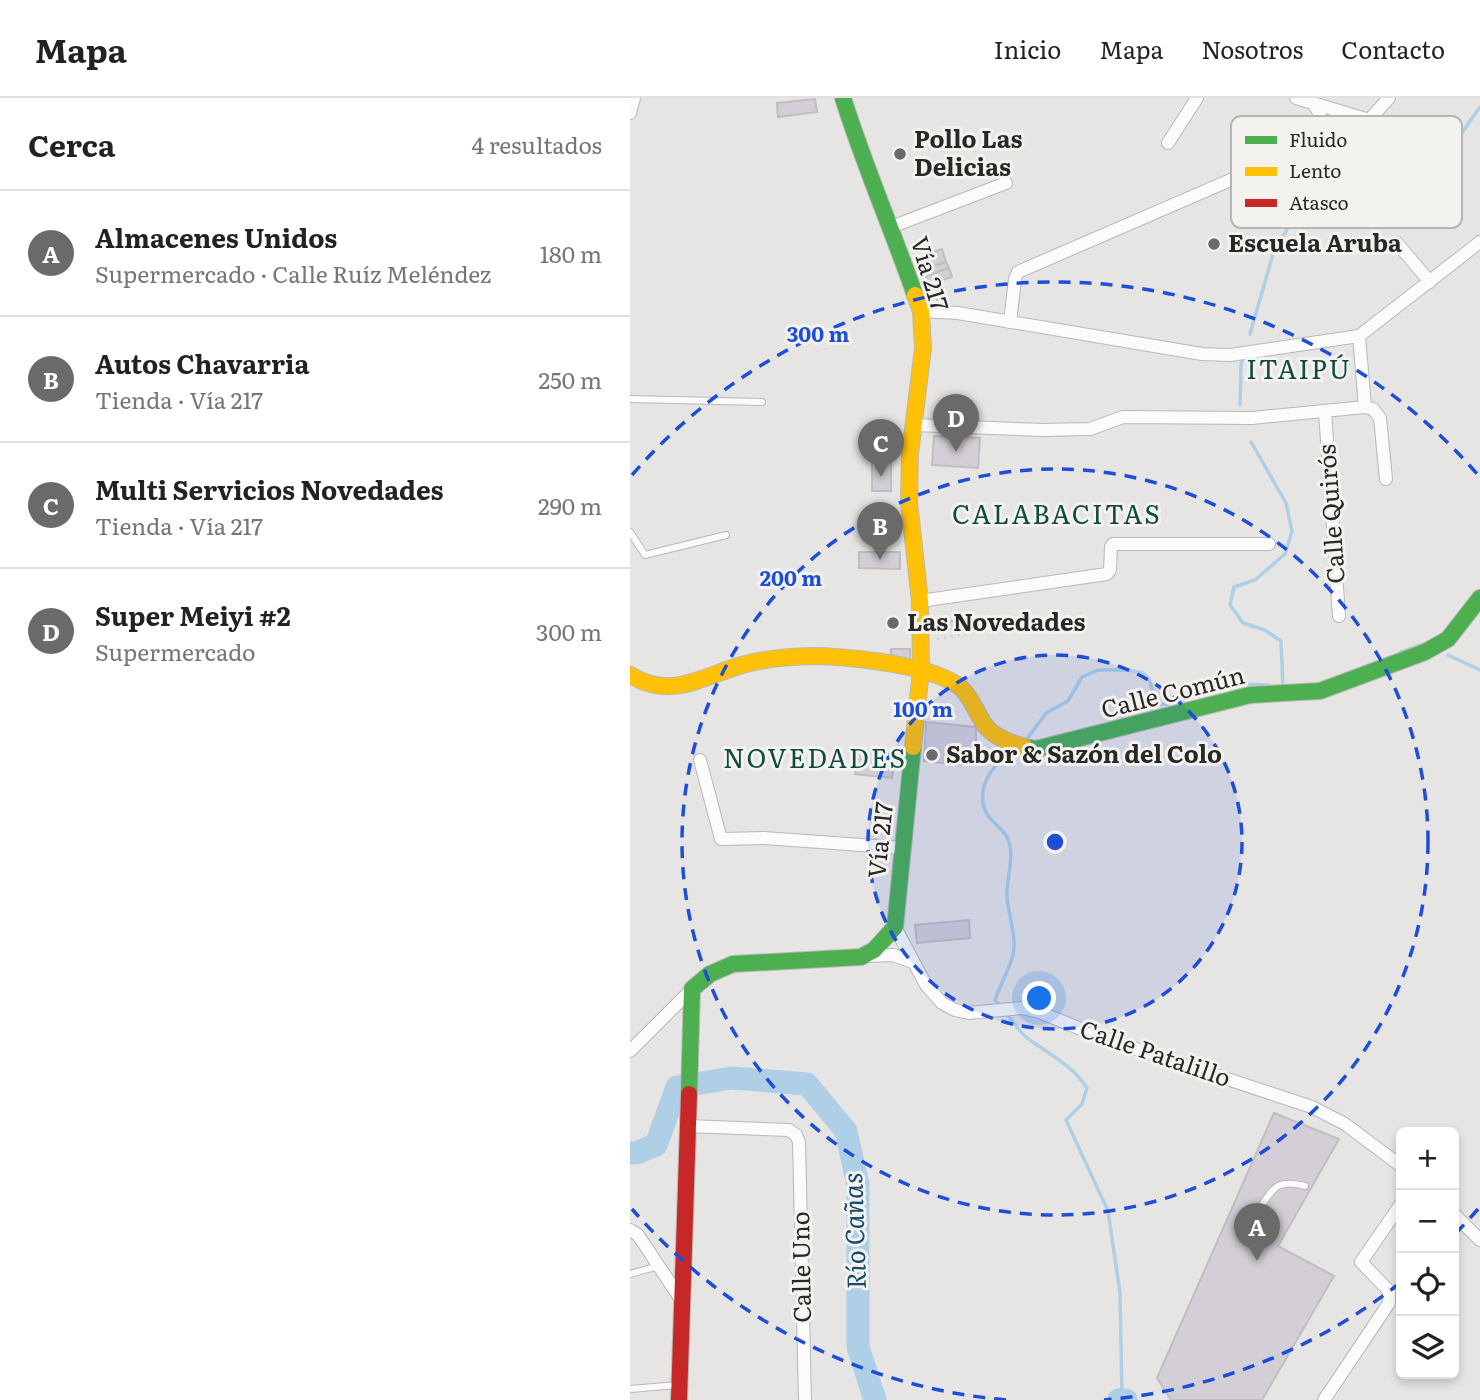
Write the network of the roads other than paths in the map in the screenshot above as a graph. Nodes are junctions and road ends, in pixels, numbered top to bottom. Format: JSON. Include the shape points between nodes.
{"nodes":[{"id":1,"x":634,"y":98,"type":"edge"},
{"id":2,"x":843,"y":98,"type":"edge"},
{"id":3,"x":1197,"y":98,"type":"edge"},
{"id":4,"x":1296,"y":98,"type":"edge"},
{"id":5,"x":1390,"y":98,"type":"edge"},
{"id":6,"x":1313,"y":103,"type":"junction"},
{"id":7,"x":630,"y":113,"type":"edge"},
{"id":8,"x":1320,"y":116,"type":"edge"},
{"id":9,"x":1356,"y":116,"type":"edge"},
{"id":10,"x":1373,"y":116,"type":"edge"},
{"id":11,"x":1168,"y":143,"type":"dead end"},
{"id":12,"x":1231,"y":179,"type":"edge"},
{"id":13,"x":1006,"y":183,"type":"dead end"},
{"id":14,"x":891,"y":227,"type":"junction"},
{"id":15,"x":1397,"y":243,"type":"dead end"},
{"id":16,"x":1480,"y":243,"type":"edge"},
{"id":17,"x":1430,"y":282,"type":"junction"},
{"id":18,"x":920,"y":311,"type":"junction"},
{"id":19,"x":1010,"y":322,"type":"junction"},
{"id":20,"x":1359,"y":336,"type":"junction"},
{"id":21,"x":630,"y":399,"type":"edge"},
{"id":22,"x":762,"y":402,"type":"dead end"},
{"id":23,"x":1365,"y":407,"type":"junction"},
{"id":24,"x":1325,"y":412,"type":"junction"},
{"id":25,"x":915,"y":425,"type":"junction"},
{"id":26,"x":1387,"y":479,"type":"dead end"},
{"id":27,"x":630,"y":532,"type":"edge"},
{"id":28,"x":726,"y":535,"type":"dead end"},
{"id":29,"x":1269,"y":544,"type":"dead end"},
{"id":30,"x":1480,"y":598,"type":"edge"},
{"id":31,"x":920,"y":601,"type":"junction"},
{"id":32,"x":1339,"y":616,"type":"dead end"},
{"id":33,"x":920,"y":670,"type":"junction"},
{"id":34,"x":630,"y":674,"type":"edge"},
{"id":35,"x":700,"y":760,"type":"dead end"},
{"id":36,"x":903,"y":848,"type":"junction"},
{"id":37,"x":895,"y":927,"type":"junction"},
{"id":38,"x":861,"y":957,"type":"junction"},
{"id":39,"x":913,"y":962,"type":"junction"},
{"id":40,"x":692,"y":989,"type":"junction"},
{"id":41,"x":630,"y":1051,"type":"edge"},
{"id":42,"x":688,"y":1126,"type":"junction"},
{"id":43,"x":1396,"y":1162,"type":"edge"},
{"id":44,"x":1305,"y":1186,"type":"dead end"},
{"id":45,"x":1396,"y":1211,"type":"edge"},
{"id":46,"x":1256,"y":1213,"type":"dead end"},
{"id":47,"x":1459,"y":1219,"type":"edge"},
{"id":48,"x":630,"y":1230,"type":"edge"},
{"id":49,"x":1480,"y":1240,"type":"edge"},
{"id":50,"x":659,"y":1266,"type":"junction"},
{"id":51,"x":630,"y":1274,"type":"edge"},
{"id":52,"x":682,"y":1301,"type":"junction"},
{"id":53,"x":630,"y":1389,"type":"edge"},
{"id":54,"x":680,"y":1392,"type":"edge"},
{"id":55,"x":805,"y":1400,"type":"edge"},
{"id":56,"x":1324,"y":1400,"type":"edge"}],
"edges":[{"from":1,"to":7,"type":"street"},
{"from":2,"to":14,"type":"main road","name":"Vía 217"},
{"from":3,"to":11,"type":"street"},
{"from":4,"to":6,"type":"street"},
{"from":5,"to":10,"type":"street"},
{"from":6,"to":8,"type":"street"},
{"from":6,"to":9,"type":"street"},
{"from":12,"to":19,"type":"street","via":[[1018,272]]},
{"from":13,"to":14,"type":"street"},
{"from":14,"to":18,"type":"main road","name":"Vía 217"},
{"from":15,"to":17,"type":"street"},
{"from":16,"to":17,"type":"street"},
{"from":17,"to":20,"type":"street"},
{"from":18,"to":19,"type":"street"},
{"from":18,"to":25,"type":"main road","name":"Vía 217","via":[[923,348]]},
{"from":19,"to":20,"type":"street","via":[[1202,355]]},
{"from":20,"to":23,"type":"street"},
{"from":21,"to":22,"type":"lane"},
{"from":23,"to":24,"type":"street"},
{"from":23,"to":26,"type":"street","via":[[1380,418]]},
{"from":24,"to":25,"type":"street","via":[[1252,418],[1123,417],[1090,429]]},
{"from":24,"to":32,"type":"street","name":"Calle Quirós"},
{"from":25,"to":31,"type":"main road","name":"Vía 217","via":[[909,502]]},
{"from":27,"to":28,"type":"lane","via":[[645,555]]},
{"from":29,"to":31,"type":"street","via":[[1113,544],[1107,574]]},
{"from":30,"to":33,"type":"main road","name":"Calle Común","via":[[1448,639],[1320,691],[1250,695],[1036,749],[992,734],[961,687]]},
{"from":31,"to":33,"type":"main road","name":"Vía 217"},
{"from":33,"to":34,"type":"main road","name":"Calle Común","via":[[797,655],[743,665],[682,686],[663,687],[638,681]]},
{"from":33,"to":36,"type":"main road","name":"Vía 217"},
{"from":35,"to":36,"type":"street","via":[[721,839]]},
{"from":36,"to":37,"type":"main road","name":"Vía 217"},
{"from":37,"to":38,"type":"main road"},
{"from":37,"to":39,"type":"street","name":"Calle Patalillo"},
{"from":38,"to":39,"type":"street","via":[[882,954]]},
{"from":38,"to":40,"type":"main road","via":[[733,964]]},
{"from":39,"to":43,"type":"street","name":"Calle Patalillo","via":[[942,1003],[969,1013],[1022,1008],[1312,1107],[1345,1124]]},
{"from":40,"to":41,"type":"street"},
{"from":40,"to":42,"type":"main road"},
{"from":42,"to":52,"type":"main road"},
{"from":42,"to":55,"type":"street","name":"Calle Uno","via":[[789,1130],[799,1142]]},
{"from":44,"to":46,"type":"lane","via":[[1292,1182],[1277,1185]]},
{"from":45,"to":56,"type":"street","via":[[1361,1262],[1389,1291],[1389,1303]]},
{"from":47,"to":49,"type":"street"},
{"from":48,"to":50,"type":"street"},
{"from":50,"to":51,"type":"lane"},
{"from":50,"to":52,"type":"street"},
{"from":52,"to":54,"type":"main road"},
{"from":53,"to":54,"type":"lane"}]}
